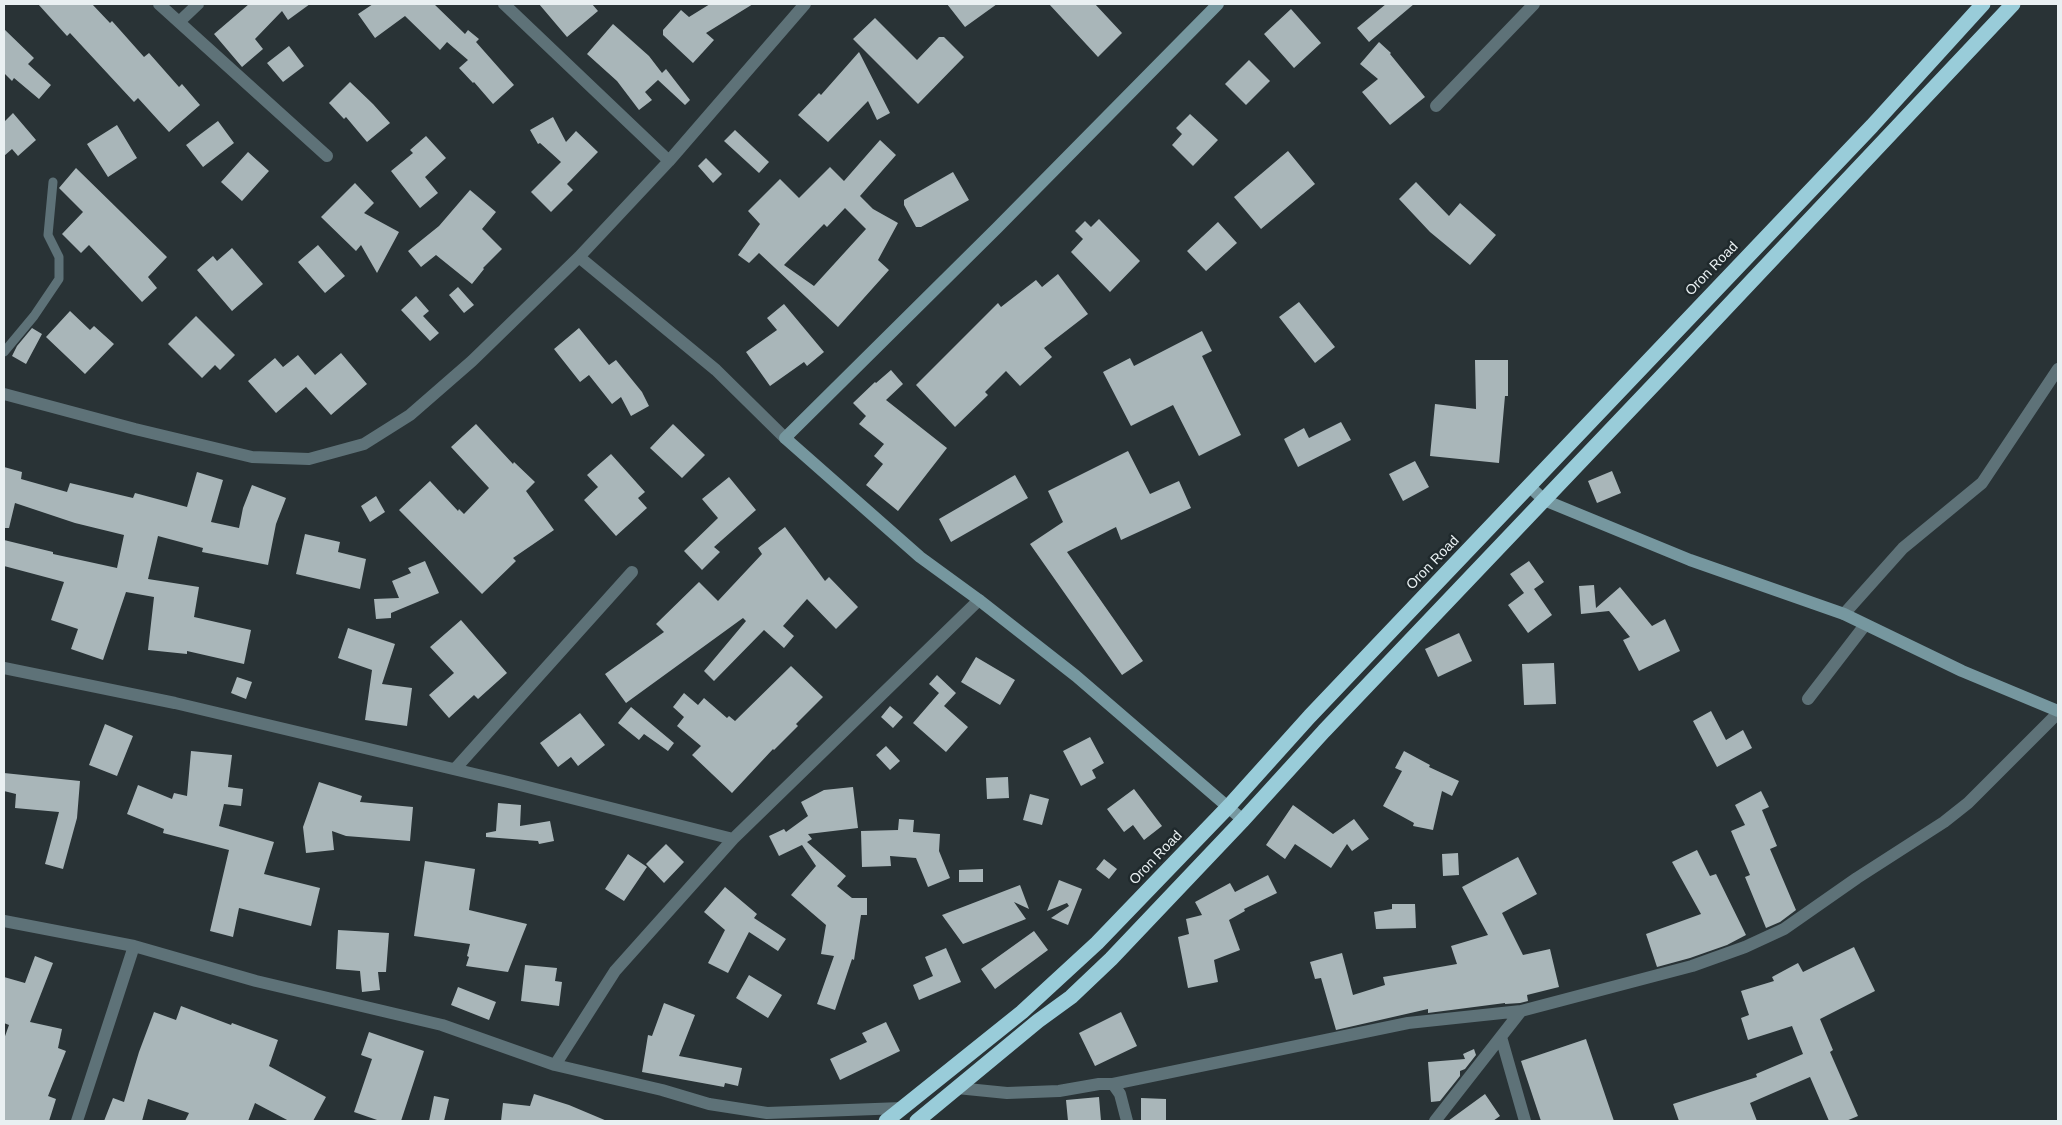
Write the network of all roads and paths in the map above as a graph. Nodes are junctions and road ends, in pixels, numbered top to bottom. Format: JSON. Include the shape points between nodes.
{"nodes":[{"id":1,"x":159,"y":4,"type":"edge"},
{"id":2,"x":198,"y":4,"type":"edge"},
{"id":3,"x":504,"y":4,"type":"edge"},
{"id":4,"x":804,"y":4,"type":"edge"},
{"id":5,"x":1218,"y":4,"type":"edge"},
{"id":6,"x":1534,"y":4,"type":"edge"},
{"id":7,"x":1983,"y":4,"type":"edge"},
{"id":8,"x":2012,"y":4,"type":"edge"},
{"id":9,"x":179,"y":22,"type":"junction"},
{"id":10,"x":1436,"y":106,"type":"dead end"},
{"id":11,"x":327,"y":156,"type":"dead end"},
{"id":12,"x":669,"y":161,"type":"junction"},
{"id":13,"x":53,"y":182,"type":"dead end"},
{"id":14,"x":579,"y":257,"type":"junction"},
{"id":15,"x":4,"y":352,"type":"edge"},
{"id":16,"x":2058,"y":369,"type":"edge"},
{"id":17,"x":4,"y":394,"type":"edge"},
{"id":18,"x":785,"y":438,"type":"junction"},
{"id":19,"x":1529,"y":486,"type":"junction"},
{"id":20,"x":1544,"y":500,"type":"junction"},
{"id":21,"x":632,"y":572,"type":"dead end"},
{"id":22,"x":979,"y":600,"type":"junction"},
{"id":23,"x":1844,"y":614,"type":"junction"},
{"id":24,"x":1865,"y":624,"type":"junction"},
{"id":25,"x":4,"y":668,"type":"edge"},
{"id":26,"x":1808,"y":699,"type":"dead end"},
{"id":27,"x":2058,"y":712,"type":"edge"},
{"id":28,"x":455,"y":769,"type":"junction"},
{"id":29,"x":1229,"y":806,"type":"junction"},
{"id":30,"x":1243,"y":820,"type":"junction"},
{"id":31,"x":733,"y":839,"type":"junction"},
{"id":32,"x":4,"y":921,"type":"edge"},
{"id":33,"x":134,"y":946,"type":"junction"},
{"id":34,"x":1521,"y":1010,"type":"junction"},
{"id":35,"x":1501,"y":1037,"type":"junction"},
{"id":36,"x":555,"y":1065,"type":"junction"},
{"id":37,"x":1113,"y":1084,"type":"junction"},
{"id":38,"x":957,"y":1088,"type":"junction"},
{"id":39,"x":902,"y":1108,"type":"junction"},
{"id":40,"x":77,"y":1121,"type":"edge"},
{"id":41,"x":886,"y":1121,"type":"edge"},
{"id":42,"x":917,"y":1121,"type":"edge"},
{"id":43,"x":1127,"y":1121,"type":"edge"},
{"id":44,"x":1435,"y":1121,"type":"edge"},
{"id":45,"x":1525,"y":1121,"type":"edge"}],
"edges":[{"from":1,"to":9,"type":"street"},
{"from":2,"to":9,"type":"street"},
{"from":3,"to":12,"type":"street"},
{"from":4,"to":12,"type":"street"},
{"from":5,"to":18,"type":"street"},
{"from":6,"to":10,"type":"street"},
{"from":7,"to":19,"type":"highway","name":"Oron Road","via":[[1872,126]]},
{"from":8,"to":20,"type":"highway"},
{"from":9,"to":11,"type":"street"},
{"from":12,"to":14,"type":"street"},
{"from":13,"to":15,"type":"lane","via":[[48,235],[60,256],[59,279]]},
{"from":14,"to":17,"type":"street","via":[[472,361],[410,415],[364,444],[339,452],[309,459],[252,457]]},
{"from":14,"to":18,"type":"street","via":[[716,370]]},
{"from":16,"to":23,"type":"street","via":[[1982,483],[1903,548]]},
{"from":18,"to":22,"type":"street","via":[[920,557]]},
{"from":19,"to":20,"type":"street"},
{"from":19,"to":29,"type":"highway","name":"Oron Road"},
{"from":20,"to":23,"type":"street","via":[[1690,560]]},
{"from":20,"to":30,"type":"highway"},
{"from":21,"to":28,"type":"street"},
{"from":22,"to":29,"type":"street","via":[[1076,676]]},
{"from":22,"to":31,"type":"street"},
{"from":23,"to":24,"type":"street"},
{"from":24,"to":26,"type":"street"},
{"from":24,"to":27,"type":"street","via":[[1962,671]]},
{"from":25,"to":28,"type":"street","via":[[175,703]]},
{"from":27,"to":34,"type":"street","via":[[1968,803],[1784,929],[1692,966]]},
{"from":28,"to":31,"type":"street"},
{"from":29,"to":30,"type":"street"},
{"from":29,"to":39,"type":"highway","name":"Oron Road","via":[[1097,943],[1022,1012]]},
{"from":30,"to":38,"type":"highway","via":[[1110,960],[1070,997]]},
{"from":31,"to":36,"type":"street","via":[[614,971]]},
{"from":32,"to":33,"type":"street"},
{"from":33,"to":36,"type":"street","via":[[256,981],[442,1025]]},
{"from":33,"to":40,"type":"street"},
{"from":34,"to":35,"type":"street"},
{"from":34,"to":37,"type":"street","via":[[1408,1023]]},
{"from":35,"to":44,"type":"street"},
{"from":35,"to":45,"type":"street"},
{"from":36,"to":39,"type":"street","via":[[709,1104],[767,1113]]},
{"from":37,"to":38,"type":"street","via":[[1007,1093]]},
{"from":37,"to":43,"type":"street","via":[[1120,1094]]},
{"from":38,"to":42,"type":"highway"},
{"from":39,"to":41,"type":"highway","name":"Oron Road"}]}
